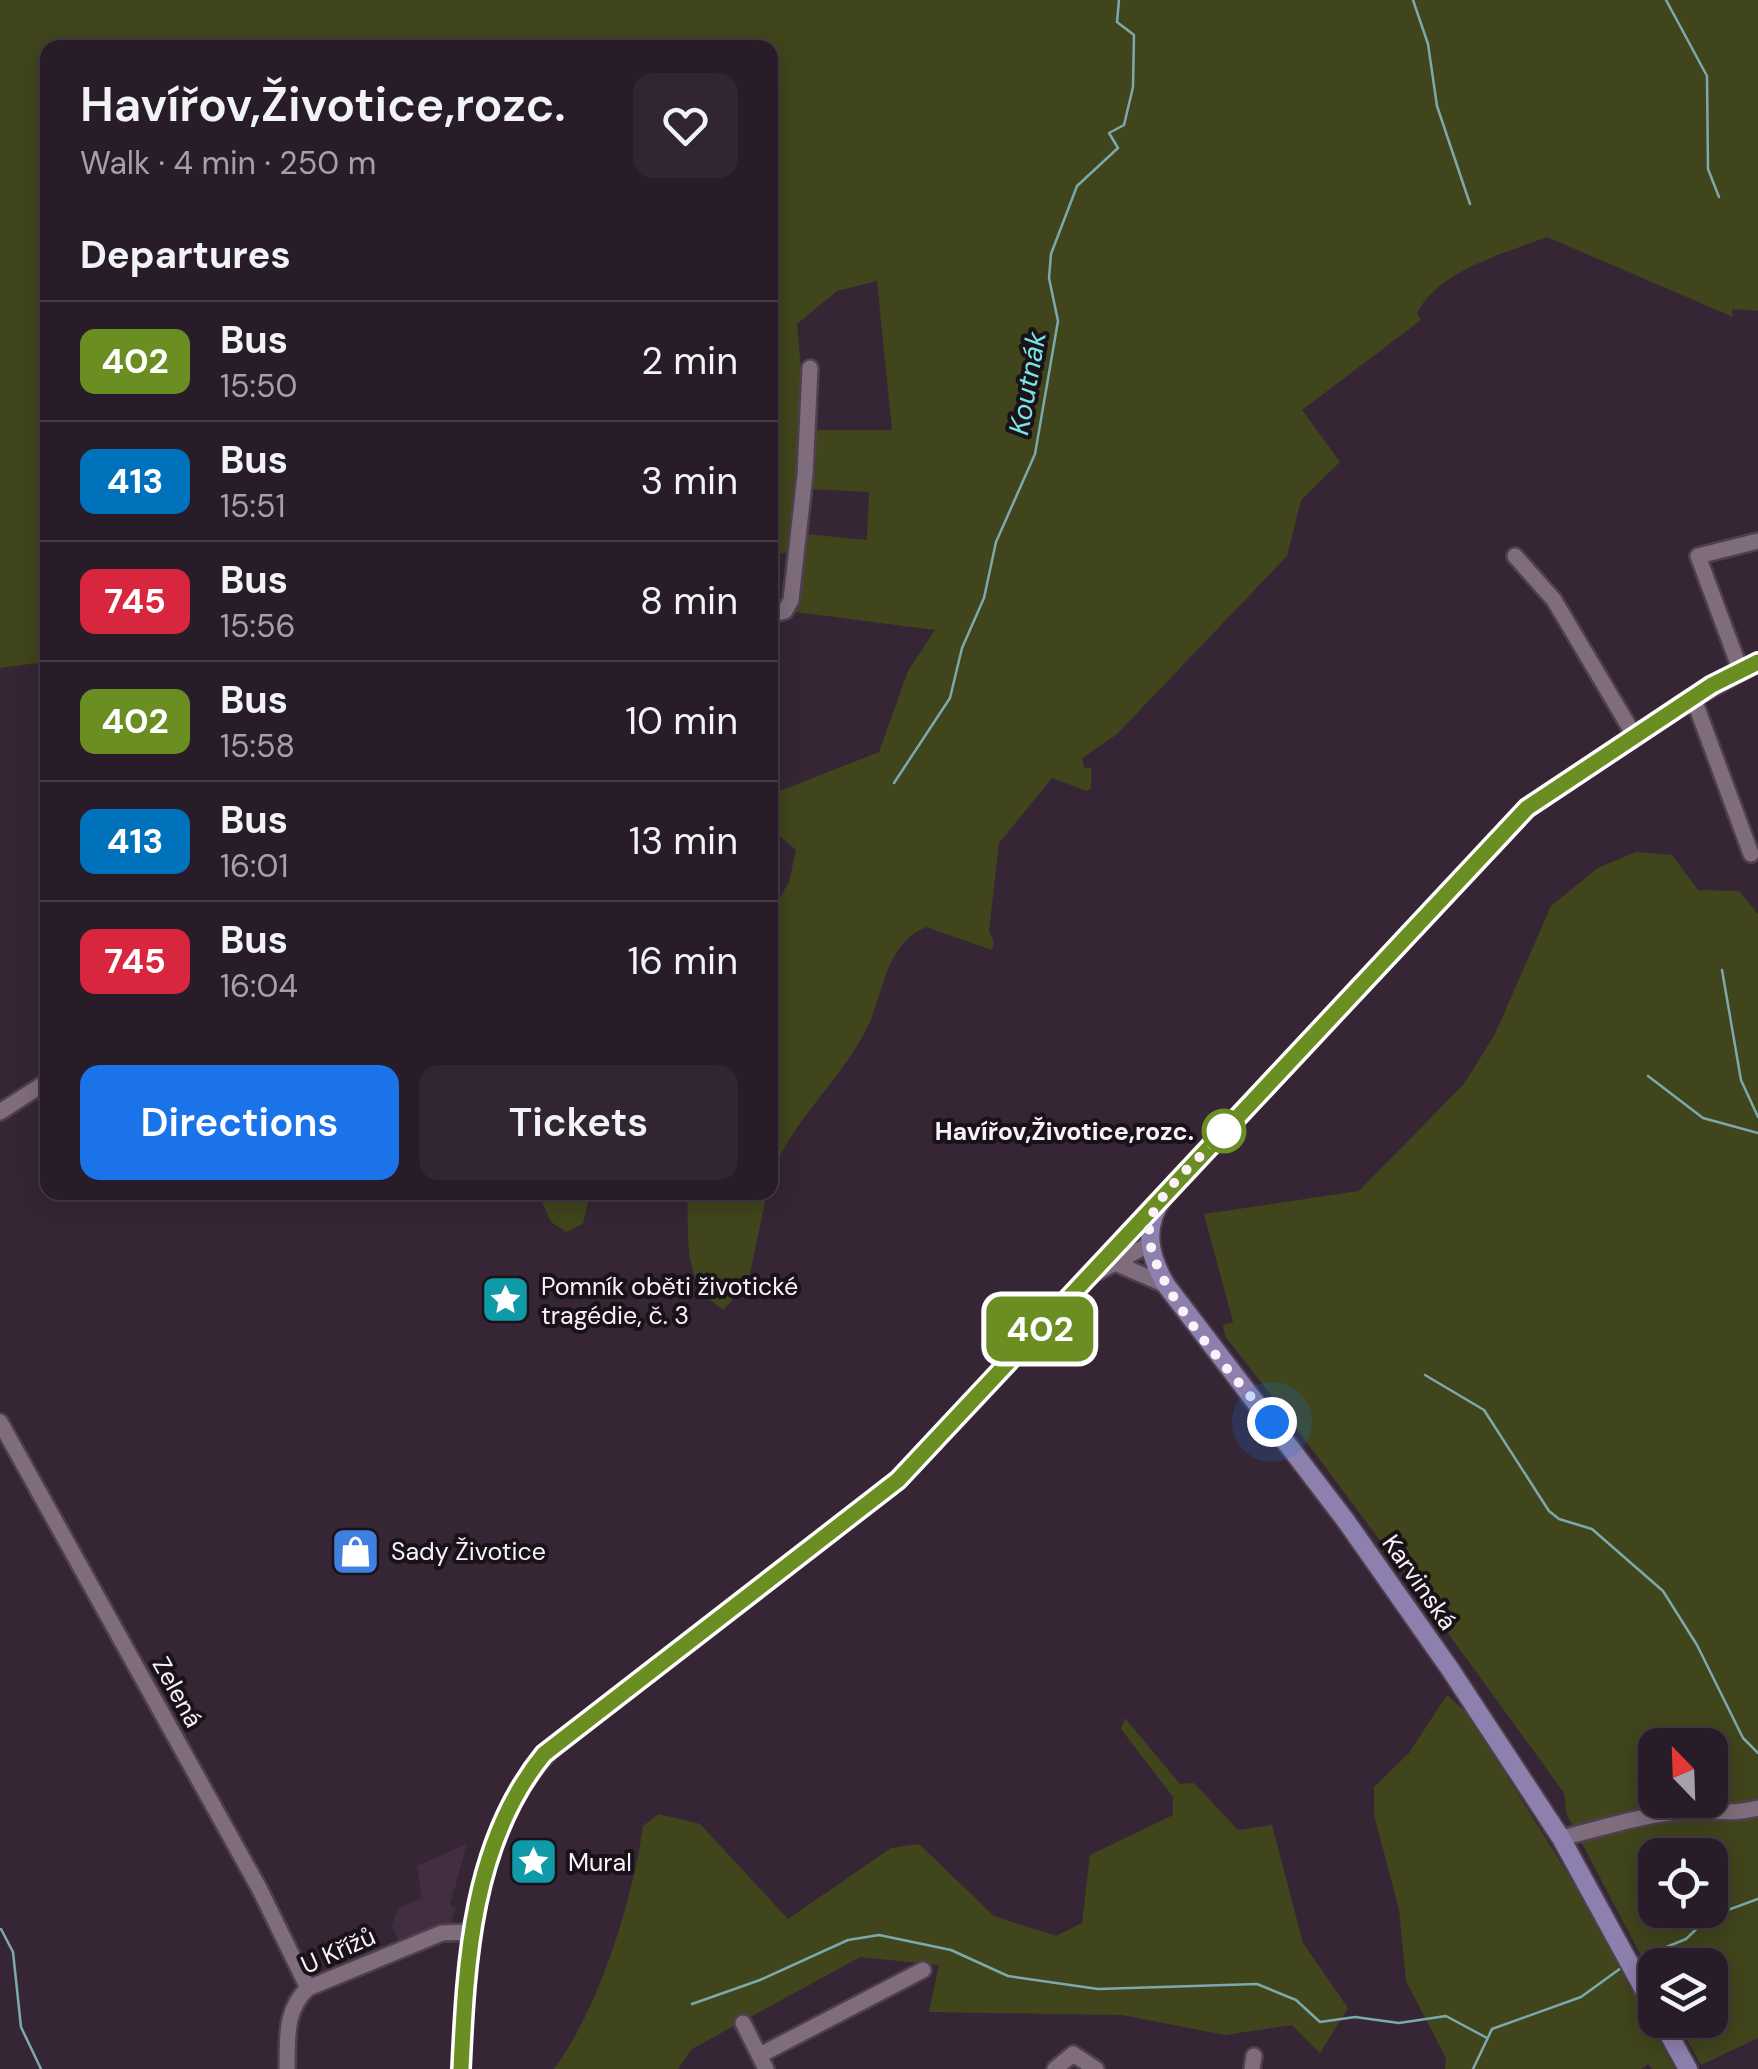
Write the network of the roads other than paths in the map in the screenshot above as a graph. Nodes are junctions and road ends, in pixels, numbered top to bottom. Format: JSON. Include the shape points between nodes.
{"nodes":[{"id":1,"x":810,"y":368,"type":"dead end"},
{"id":2,"x":1758,"y":541,"type":"edge"},
{"id":3,"x":1515,"y":556,"type":"dead end"},
{"id":4,"x":778,"y":613,"type":"edge"},
{"id":5,"x":1749,"y":666,"type":"edge"},
{"id":6,"x":1693,"y":697,"type":"junction"},
{"id":7,"x":1634,"y":735,"type":"junction"},
{"id":8,"x":1751,"y":854,"type":"dead end"},
{"id":9,"x":40,"y":1087,"type":"edge"},
{"id":10,"x":0,"y":1112,"type":"edge"},
{"id":11,"x":1164,"y":1196,"type":"junction"},
{"id":12,"x":1120,"y":1242,"type":"junction"},
{"id":13,"x":1150,"y":1244,"type":"junction"},
{"id":14,"x":1115,"y":1263,"type":"junction"},
{"id":15,"x":1088,"y":1278,"type":"junction"},
{"id":16,"x":1166,"y":1286,"type":"junction"},
{"id":17,"x":0,"y":1422,"type":"edge"},
{"id":18,"x":1758,"y":1808,"type":"edge"},
{"id":19,"x":1561,"y":1838,"type":"junction"},
{"id":20,"x":471,"y":1932,"type":"junction"},
{"id":21,"x":923,"y":1970,"type":"dead end"},
{"id":22,"x":1638,"y":1979,"type":"edge"},
{"id":23,"x":308,"y":1988,"type":"junction"},
{"id":24,"x":744,"y":2023,"type":"dead end"},
{"id":25,"x":1671,"y":2038,"type":"edge"},
{"id":26,"x":763,"y":2062,"type":"edge"},
{"id":27,"x":287,"y":2069,"type":"edge"},
{"id":28,"x":461,"y":2069,"type":"edge"},
{"id":29,"x":1055,"y":2069,"type":"edge"},
{"id":30,"x":1096,"y":2069,"type":"edge"},
{"id":31,"x":1688,"y":2069,"type":"edge"}],
"edges":[{"from":1,"to":4,"type":"street","via":[[791,600]]},
{"from":2,"to":5,"type":"street","via":[[1698,556]]},
{"from":3,"to":7,"type":"street","via":[[1554,600]]},
{"from":5,"to":6,"type":"main road"},
{"from":6,"to":7,"type":"main road"},
{"from":6,"to":8,"type":"street"},
{"from":7,"to":11,"type":"main road","via":[[1527,808]]},
{"from":9,"to":10,"type":"street"},
{"from":11,"to":12,"type":"street"},
{"from":11,"to":13,"type":"main road","via":[[1151,1216]]},
{"from":12,"to":13,"type":"street","via":[[1136,1238]]},
{"from":12,"to":15,"type":"street"},
{"from":13,"to":14,"type":"street"},
{"from":13,"to":16,"type":"main road","name":"Karvinská"},
{"from":14,"to":15,"type":"street"},
{"from":14,"to":16,"type":"street"},
{"from":15,"to":20,"type":"street","via":[[898,1480],[544,1754],[505,1820]]},
{"from":16,"to":19,"type":"main road","name":"Karvinská","via":[[1387,1578]]},
{"from":17,"to":23,"type":"street","name":"Zelená"},
{"from":18,"to":19,"type":"street","via":[[1654,1816]]},
{"from":19,"to":22,"type":"main road","name":"Karvinská"},
{"from":20,"to":23,"type":"street","name":"U Křížů","via":[[442,1934]]},
{"from":20,"to":28,"type":"street"},
{"from":21,"to":26,"type":"street"},
{"from":23,"to":27,"type":"street","name":"U Křížů","via":[[288,2019]]},
{"from":24,"to":26,"type":"street"},
{"from":25,"to":31,"type":"main road"},
{"from":29,"to":30,"type":"street","via":[[1073,2054]]}]}
